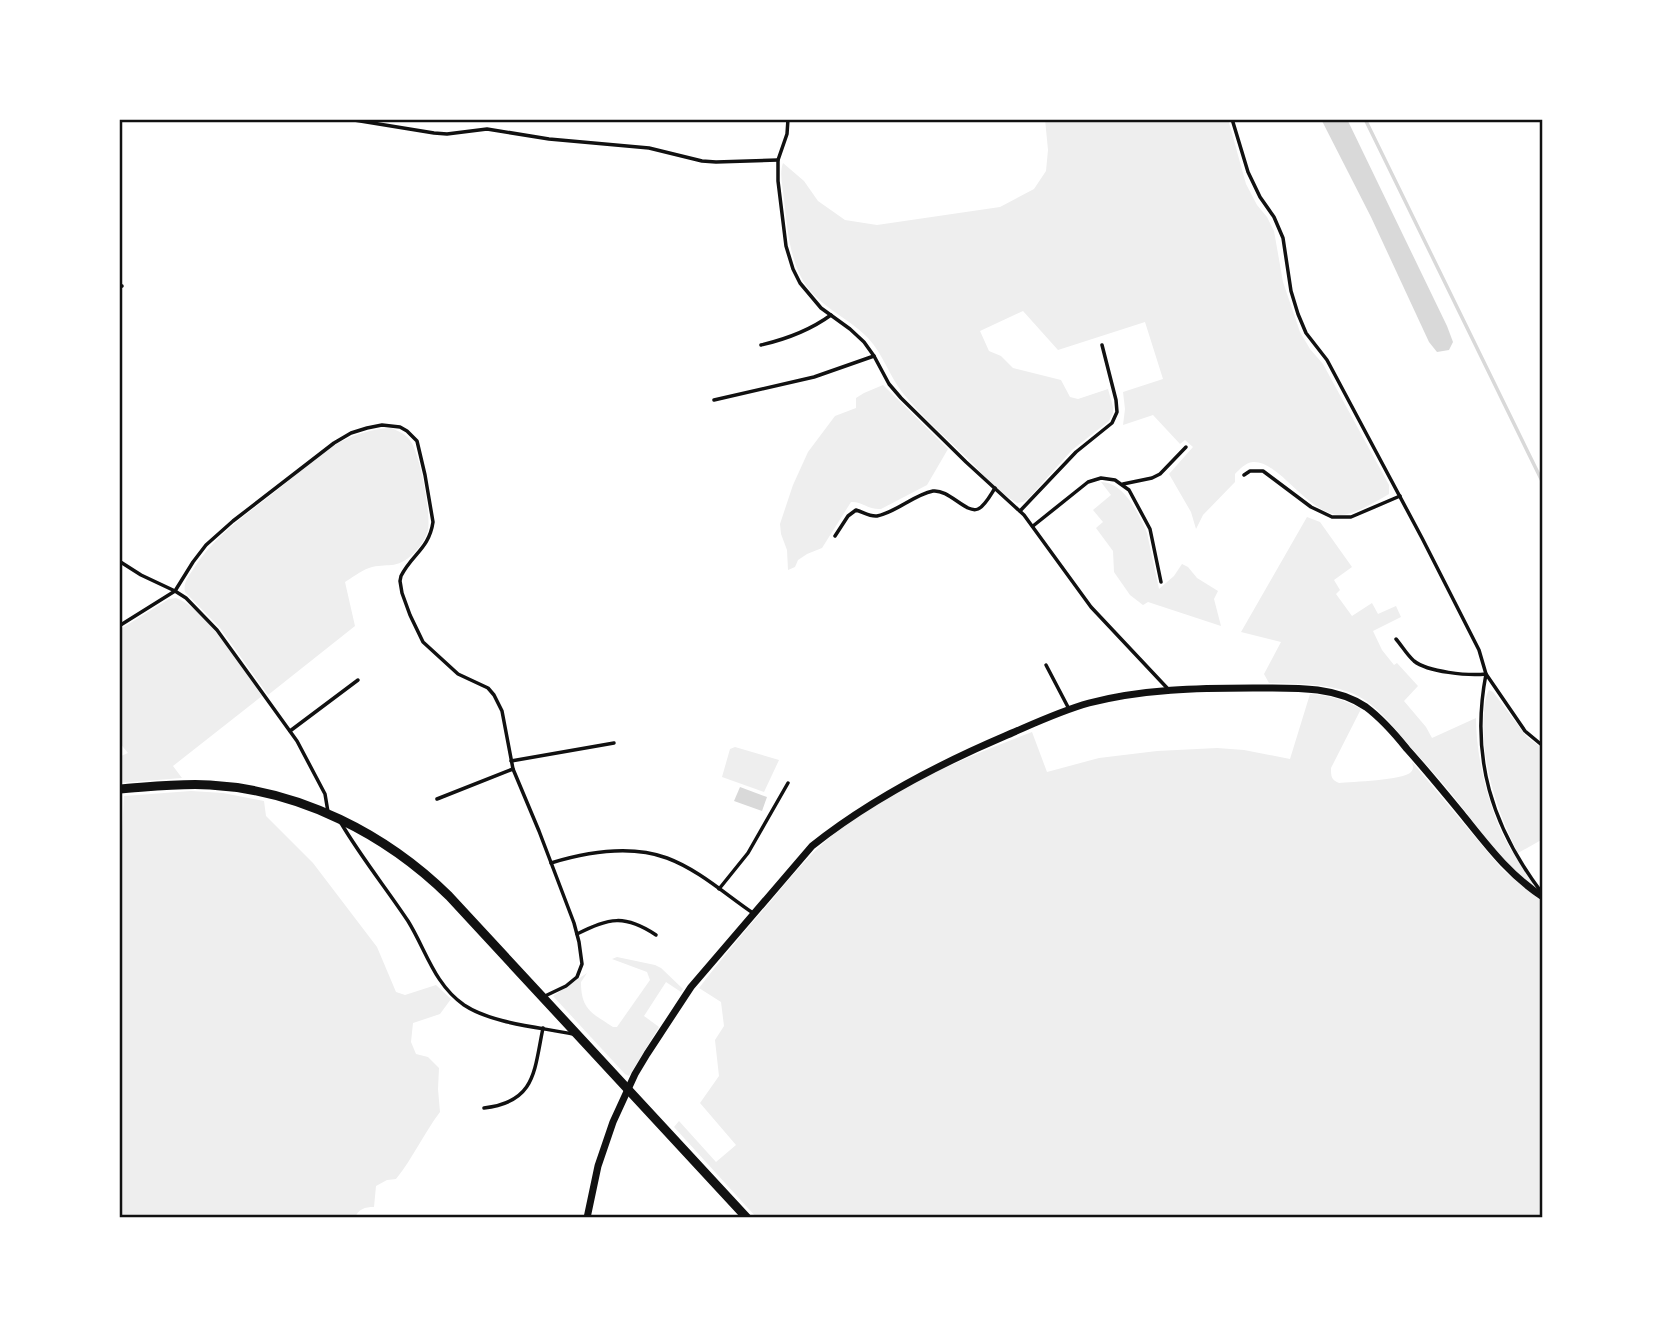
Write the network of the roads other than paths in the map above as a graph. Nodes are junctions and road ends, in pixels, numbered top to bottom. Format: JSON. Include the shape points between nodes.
{"nodes":[{"id":1,"x":348,"y":119,"type":"edge"},
{"id":2,"x":788,"y":119,"type":"edge"},
{"id":3,"x":1232,"y":119,"type":"edge"},
{"id":4,"x":778,"y":160,"type":"junction"},
{"id":5,"x":831,"y":315,"type":"junction"},
{"id":6,"x":761,"y":345,"type":"dead end"},
{"id":7,"x":1102,"y":345,"type":"dead end"},
{"id":8,"x":874,"y":356,"type":"junction"},
{"id":9,"x":714,"y":400,"type":"dead end"},
{"id":10,"x":1186,"y":447,"type":"dead end"},
{"id":11,"x":1244,"y":475,"type":"dead end"},
{"id":12,"x":1123,"y":484,"type":"junction"},
{"id":13,"x":995,"y":488,"type":"junction"},
{"id":14,"x":1400,"y":496,"type":"junction"},
{"id":15,"x":1020,"y":511,"type":"junction"},
{"id":16,"x":1033,"y":526,"type":"junction"},
{"id":17,"x":835,"y":536,"type":"dead end"},
{"id":18,"x":119,"y":561,"type":"edge"},
{"id":19,"x":1161,"y":582,"type":"dead end"},
{"id":20,"x":175,"y":591,"type":"junction"},
{"id":21,"x":119,"y":626,"type":"edge"},
{"id":22,"x":1396,"y":639,"type":"dead end"},
{"id":23,"x":1046,"y":665,"type":"dead end"},
{"id":24,"x":1486,"y":674,"type":"junction"},
{"id":25,"x":358,"y":680,"type":"dead end"},
{"id":26,"x":1169,"y":690,"type":"junction"},
{"id":27,"x":1069,"y":709,"type":"junction"},
{"id":28,"x":290,"y":731,"type":"junction"},
{"id":29,"x":614,"y":743,"type":"dead end"},
{"id":30,"x":1543,"y":746,"type":"edge"},
{"id":31,"x":511,"y":761,"type":"junction"},
{"id":32,"x":513,"y":769,"type":"junction"},
{"id":33,"x":788,"y":783,"type":"dead end"},
{"id":34,"x":119,"y":789,"type":"edge"},
{"id":35,"x":437,"y":799,"type":"dead end"},
{"id":36,"x":333,"y":816,"type":"junction"},
{"id":37,"x":551,"y":863,"type":"junction"},
{"id":38,"x":719,"y":889,"type":"junction"},
{"id":39,"x":1543,"y":896,"type":"edge"},
{"id":40,"x":753,"y":913,"type":"junction"},
{"id":41,"x":577,"y":934,"type":"junction"},
{"id":42,"x":656,"y":935,"type":"dead end"},
{"id":43,"x":543,"y":997,"type":"junction"},
{"id":44,"x":543,"y":1028,"type":"junction"},
{"id":45,"x":579,"y":1036,"type":"junction"},
{"id":46,"x":628,"y":1089,"type":"junction"},
{"id":47,"x":484,"y":1108,"type":"dead end"},
{"id":48,"x":587,"y":1218,"type":"edge"},
{"id":49,"x":747,"y":1218,"type":"edge"}],
"edges":[{"from":1,"to":4,"type":"lane","via":[[447,134],[487,129],[649,148],[716,162]]},
{"from":2,"to":4,"type":"lane"},
{"from":3,"to":14,"type":"lane","via":[[1248,172],[1283,238],[1291,291],[1306,333],[1327,360]]},
{"from":4,"to":5,"type":"lane","via":[[779,197],[793,269],[810,297]]},
{"from":5,"to":6,"type":"lane","via":[[807,331]]},
{"from":5,"to":8,"type":"lane"},
{"from":7,"to":15,"type":"lane","via":[[1116,400],[1112,423],[1076,452]]},
{"from":8,"to":9,"type":"lane","via":[[814,377]]},
{"from":8,"to":13,"type":"lane","via":[[901,398]]},
{"from":10,"to":12,"type":"lane","via":[[1160,474]]},
{"from":11,"to":14,"type":"lane","via":[[1263,471],[1332,517],[1351,517]]},
{"from":12,"to":16,"type":"lane","via":[[1107,478],[1088,482]]},
{"from":12,"to":19,"type":"lane","via":[[1150,529]]},
{"from":13,"to":15,"type":"lane"},
{"from":13,"to":17,"type":"lane","via":[[975,510],[937,491],[877,516],[856,510]]},
{"from":14,"to":24,"type":"lane","via":[[1479,650]]},
{"from":15,"to":16,"type":"lane"},
{"from":16,"to":26,"type":"lane","via":[[1091,607]]},
{"from":18,"to":20,"type":"lane"},
{"from":20,"to":21,"type":"lane"},
{"from":20,"to":28,"type":"lane","via":[[217,630]]},
{"from":20,"to":31,"type":"lane","via":[[219,532],[314,456],[351,433],[382,425],[407,430],[417,441],[433,522],[427,543],[401,576],[402,593],[423,642],[458,674],[494,695],[502,711]]},
{"from":22,"to":24,"type":"lane","via":[[1422,665]]},
{"from":23,"to":27,"type":"lane"},
{"from":24,"to":30,"type":"lane","via":[[1525,731]]},
{"from":24,"to":39,"type":"lane","via":[[1480,736],[1492,799],[1506,838]]},
{"from":25,"to":28,"type":"lane"},
{"from":26,"to":27,"type":"street"},
{"from":26,"to":39,"type":"street","via":[[1310,689],[1357,701],[1380,718],[1506,868]]},
{"from":27,"to":40,"type":"street","via":[[924,772],[874,801],[812,846]]},
{"from":28,"to":36,"type":"lane"},
{"from":29,"to":31,"type":"lane"},
{"from":31,"to":32,"type":"lane"},
{"from":32,"to":35,"type":"lane"},
{"from":32,"to":37,"type":"lane"},
{"from":33,"to":38,"type":"lane","via":[[748,853]]},
{"from":34,"to":36,"type":"street","via":[[212,785],[285,799]]},
{"from":36,"to":43,"type":"street","via":[[366,832],[432,879]]},
{"from":36,"to":44,"type":"lane","via":[[409,923],[448,992],[492,1018]]},
{"from":37,"to":38,"type":"lane","via":[[611,851],[649,854],[681,865]]},
{"from":37,"to":41,"type":"lane"},
{"from":38,"to":40,"type":"lane"},
{"from":40,"to":46,"type":"street","via":[[680,1001]]},
{"from":41,"to":42,"type":"lane","via":[[618,920]]},
{"from":41,"to":43,"type":"lane","via":[[582,964],[577,977]]},
{"from":43,"to":45,"type":"street"},
{"from":44,"to":45,"type":"lane"},
{"from":44,"to":47,"type":"lane","via":[[528,1087],[508,1103]]},
{"from":45,"to":46,"type":"street"},
{"from":46,"to":48,"type":"street","via":[[602,1152]]},
{"from":46,"to":49,"type":"street"}]}
